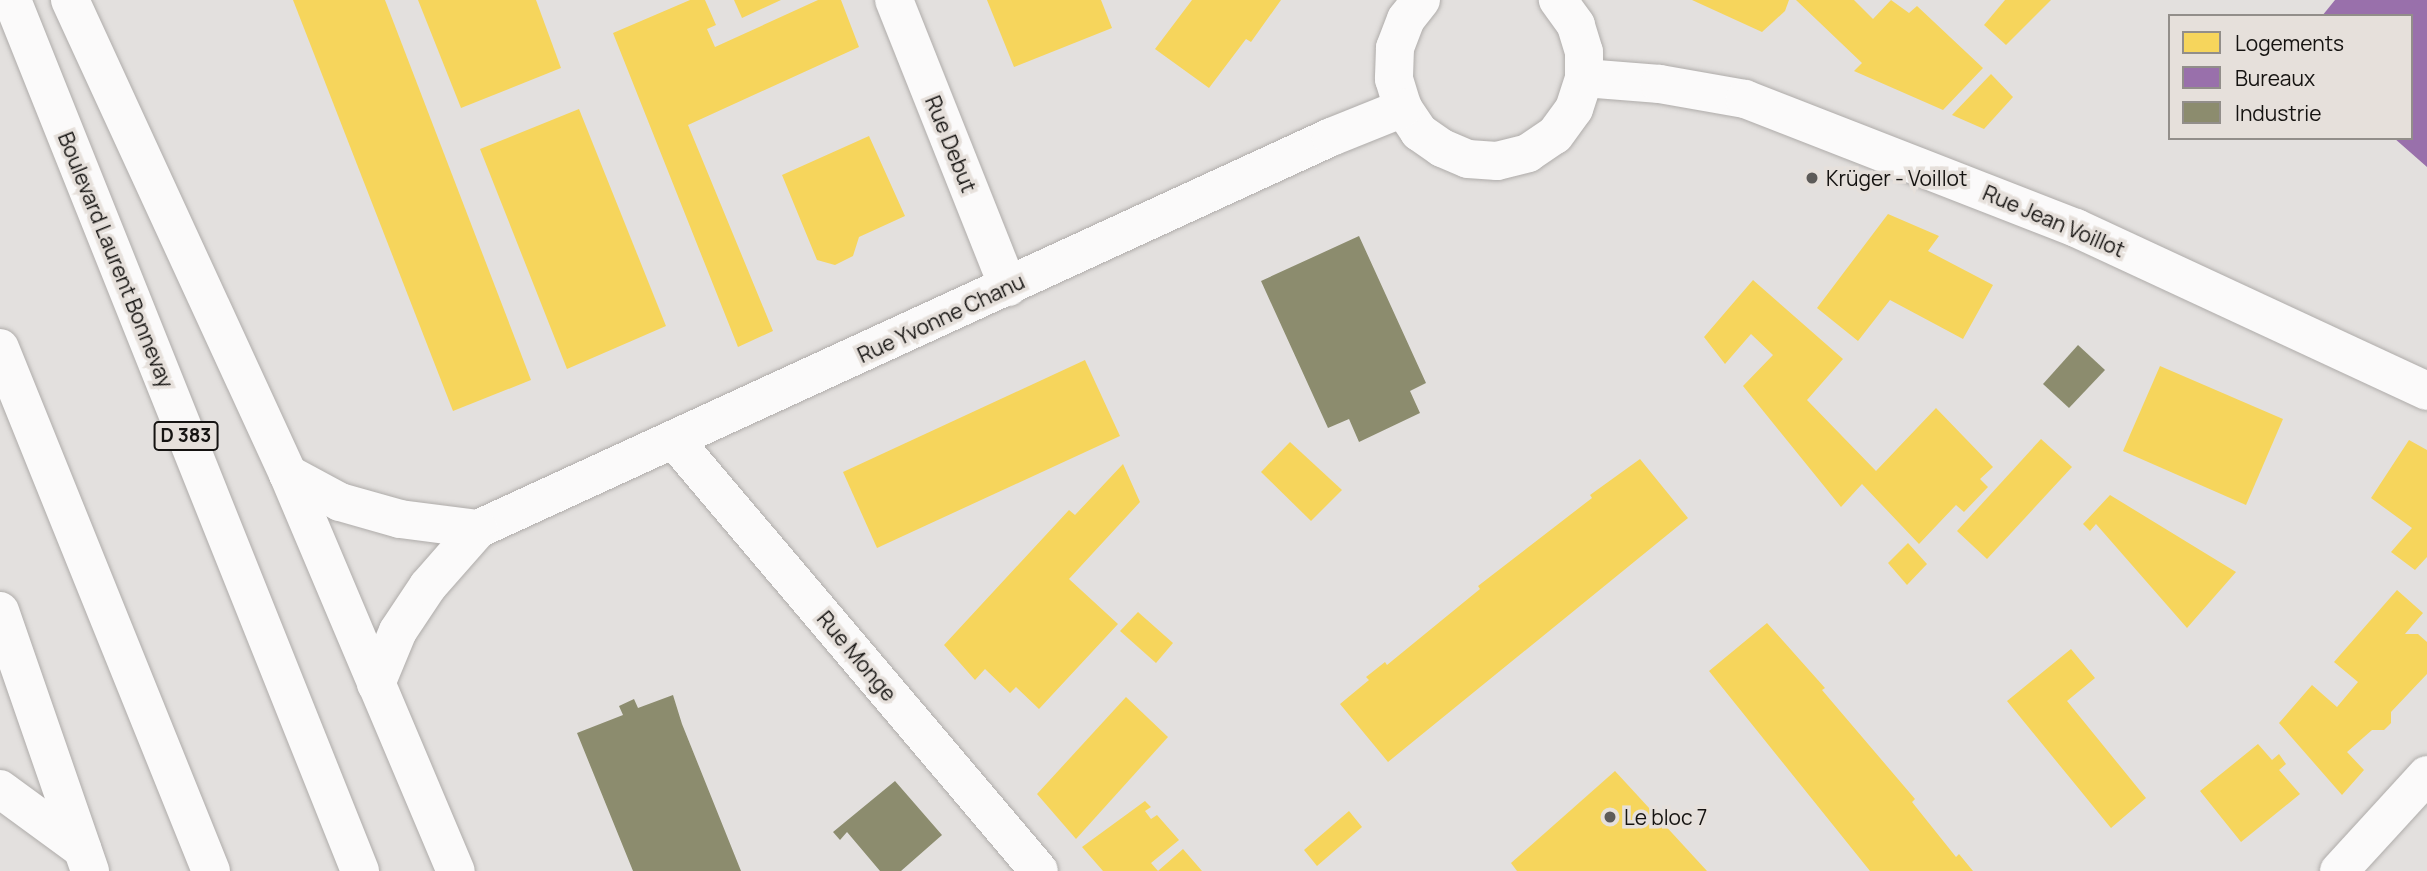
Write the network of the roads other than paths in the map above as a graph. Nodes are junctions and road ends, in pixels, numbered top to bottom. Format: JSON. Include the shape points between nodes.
{"nodes":[{"id":1,"x":12,"y":0,"type":"edge"},
{"id":2,"x":69,"y":0,"type":"edge"},
{"id":3,"x":894,"y":0,"type":"edge"},
{"id":4,"x":1421,"y":0,"type":"edge"},
{"id":5,"x":1562,"y":1,"type":"edge"},
{"id":6,"x":1584,"y":78,"type":"junction"},
{"id":7,"x":1404,"y":108,"type":"junction"},
{"id":8,"x":1008,"y":287,"type":"junction"},
{"id":9,"x":0,"y":348,"type":"edge"},
{"id":10,"x":2427,"y":391,"type":"edge"},
{"id":11,"x":675,"y":441,"type":"junction"},
{"id":12,"x":288,"y":474,"type":"junction"},
{"id":13,"x":478,"y":529,"type":"junction"},
{"id":14,"x":0,"y":611,"type":"edge"},
{"id":15,"x":376,"y":684,"type":"junction"},
{"id":16,"x":2426,"y":778,"type":"edge"},
{"id":17,"x":0,"y":789,"type":"edge"},
{"id":18,"x":86,"y":860,"type":"edge"},
{"id":19,"x":211,"y":871,"type":"edge"},
{"id":20,"x":360,"y":871,"type":"edge"},
{"id":21,"x":456,"y":871,"type":"edge"},
{"id":22,"x":1039,"y":871,"type":"edge"},
{"id":23,"x":2339,"y":871,"type":"edge"}],
"edges":[{"from":1,"to":20,"type":"main road","name":"Boulevard Laurent Bonnevay","number":"D 383"},
{"from":2,"to":12,"type":"main road"},
{"from":3,"to":8,"type":"main road","name":"Rue Debut"},
{"from":4,"to":7,"type":"main road","via":[[1406,19],[1395,48],[1394,79]]},
{"from":5,"to":6,"type":"main road","via":[[1584,52]]},
{"from":6,"to":7,"type":"main road","via":[[1574,109],[1555,135],[1528,153],[1497,161],[1468,159],[1442,149],[1419,132]]},
{"from":6,"to":10,"type":"main road","name":"Rue Jean Voillot","via":[[1660,84],[1745,99],[2076,228]]},
{"from":7,"to":8,"type":"main road","name":"Rue Yvonne Chanu"},
{"from":8,"to":11,"type":"main road","name":"Rue Yvonne Chanu"},
{"from":9,"to":19,"type":"main road"},
{"from":11,"to":13,"type":"main road","name":"Rue Yvonne Chanu"},
{"from":11,"to":22,"type":"main road","name":"Rue Monge"},
{"from":12,"to":13,"type":"main road","via":[[340,502],[400,519]]},
{"from":12,"to":15,"type":"main road"},
{"from":13,"to":15,"type":"main road","via":[[428,586],[398,631]]},
{"from":14,"to":18,"type":"main road"},
{"from":15,"to":21,"type":"main road"},
{"from":16,"to":23,"type":"main road"},
{"from":17,"to":18,"type":"main road"}]}
